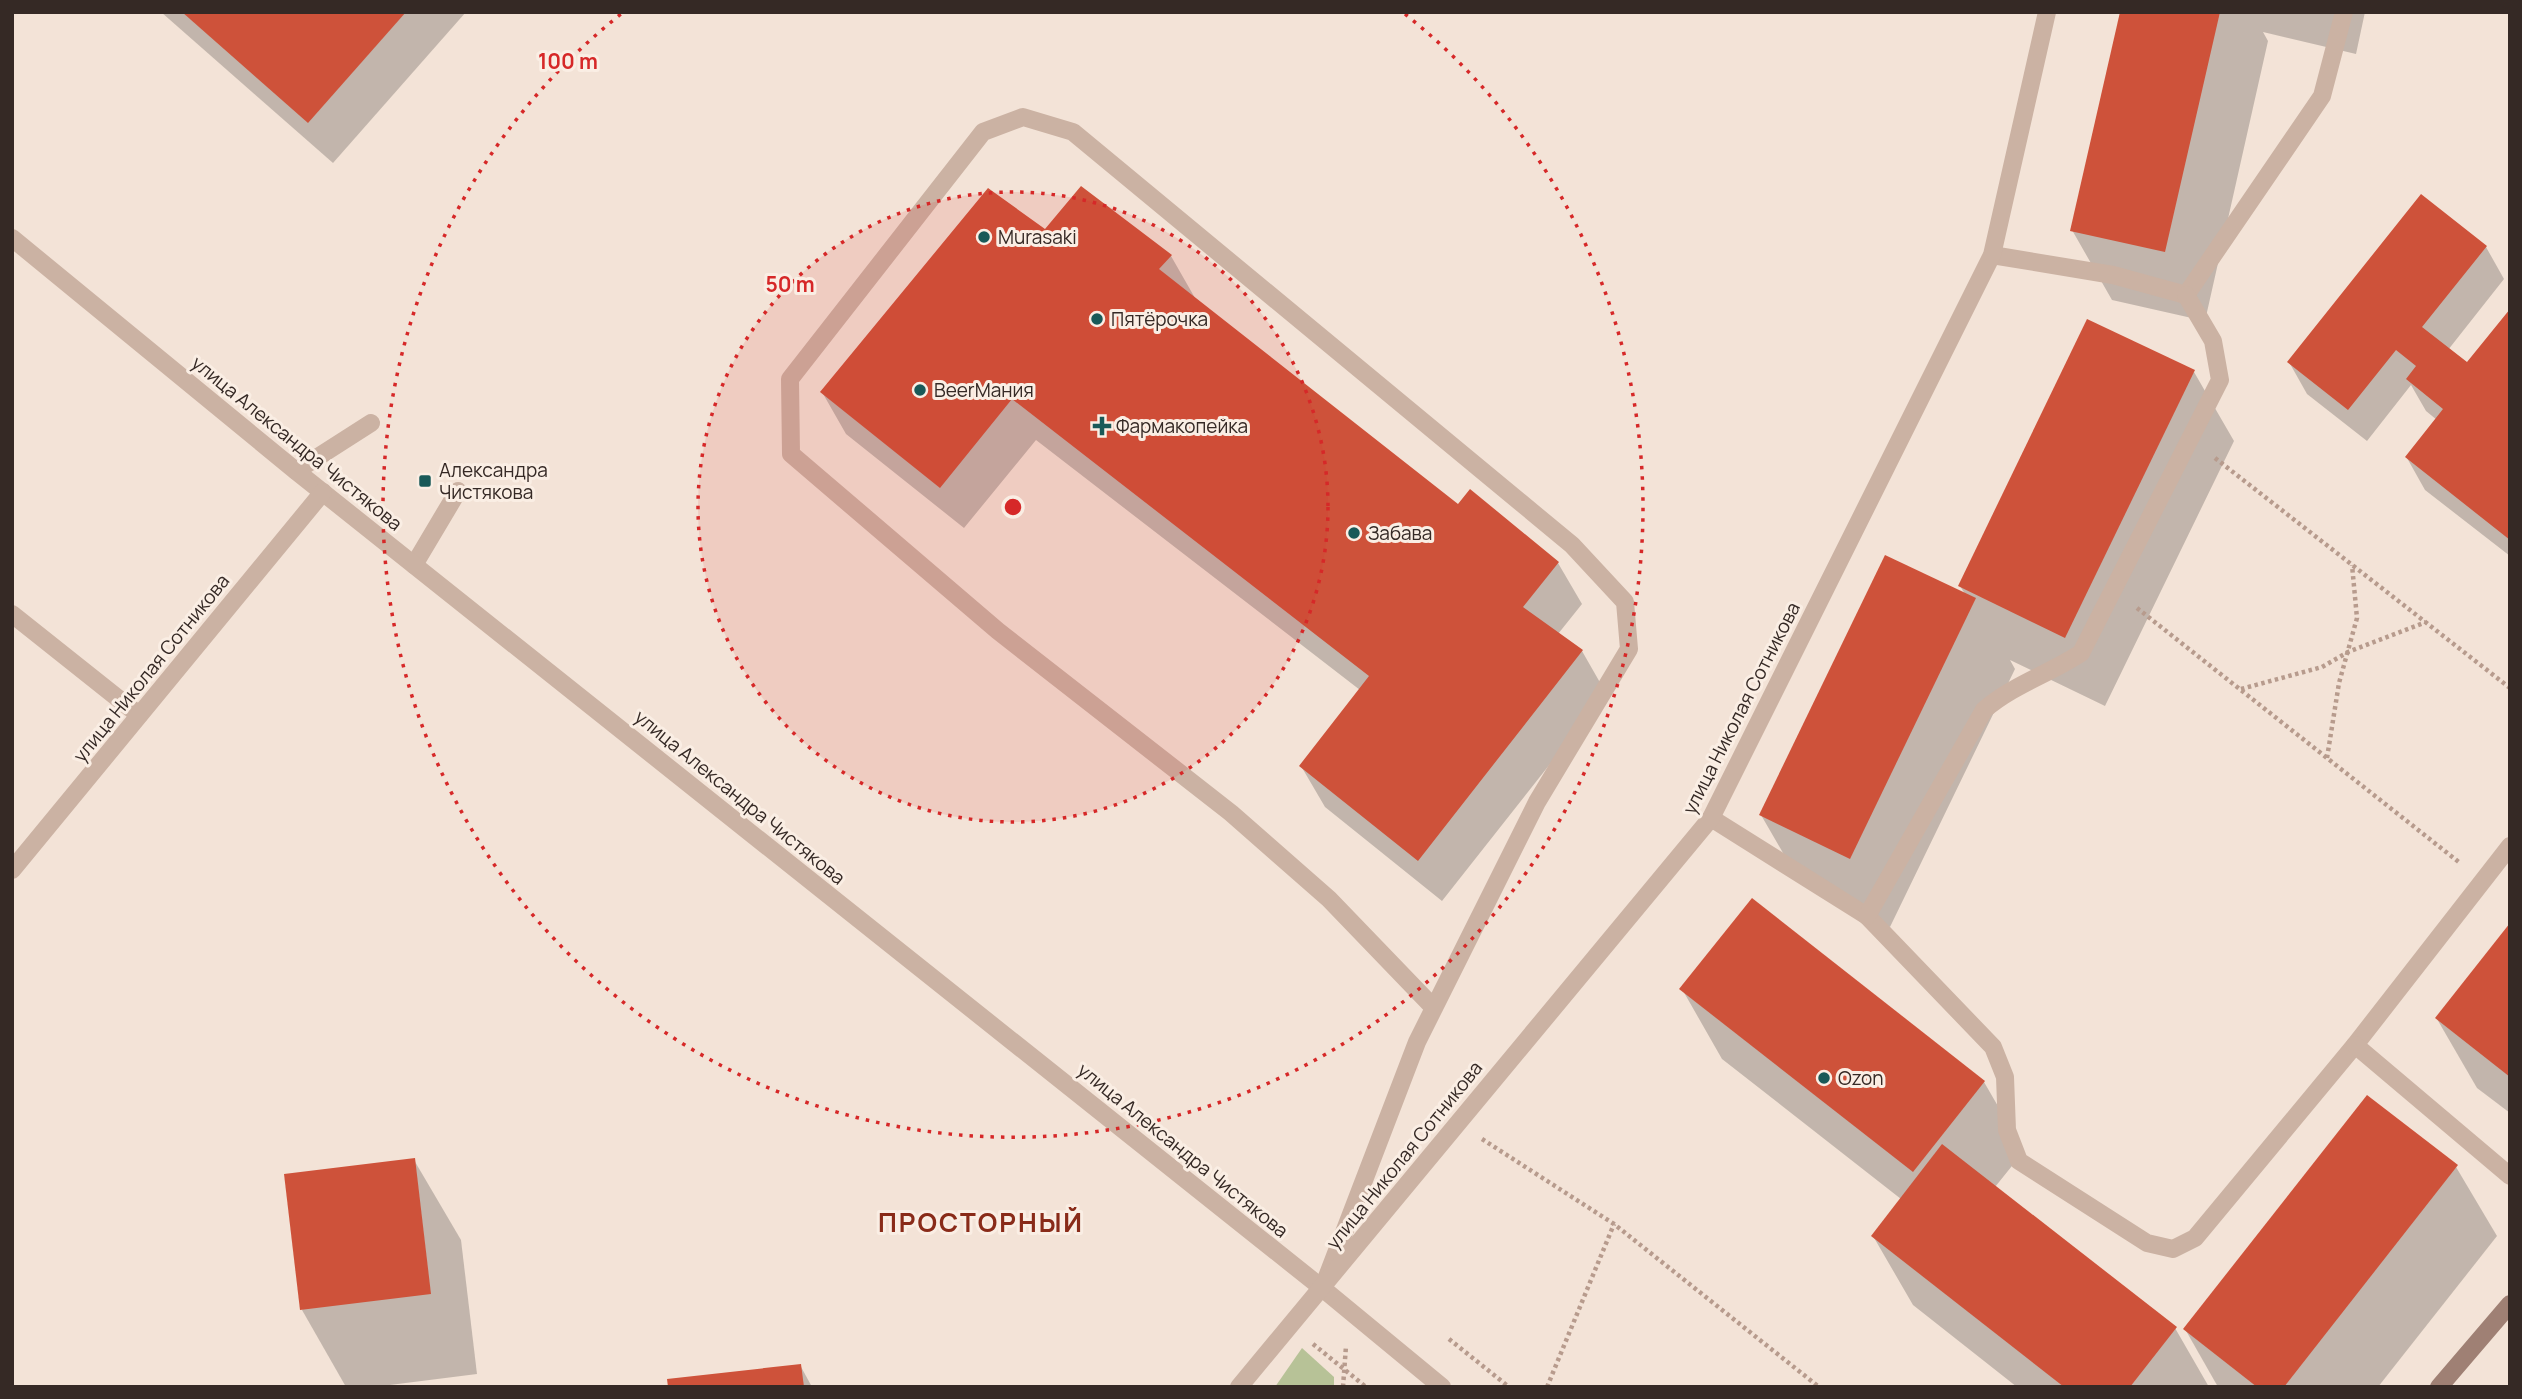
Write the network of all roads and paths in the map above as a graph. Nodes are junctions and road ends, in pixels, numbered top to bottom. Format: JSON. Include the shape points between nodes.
{"nodes":[{"id":1,"x":2047,"y":12,"type":"edge"},
{"id":2,"x":2344,"y":12,"type":"edge"},
{"id":3,"x":12,"y":238,"type":"edge"},
{"id":4,"x":1992,"y":254,"type":"junction"},
{"id":5,"x":2186,"y":295,"type":"junction"},
{"id":6,"x":371,"y":423,"type":"dead end"},
{"id":7,"x":2190,"y":438,"type":"junction"},
{"id":8,"x":296,"y":471,"type":"junction"},
{"id":9,"x":458,"y":491,"type":"dead end"},
{"id":10,"x":323,"y":492,"type":"junction"},
{"id":11,"x":2352,"y":564,"type":"junction"},
{"id":12,"x":414,"y":565,"type":"junction"},
{"id":13,"x":2113,"y":589,"type":"junction"},
{"id":14,"x":13,"y":616,"type":"edge"},
{"id":15,"x":2426,"y":622,"type":"junction"},
{"id":16,"x":2348,"y":652,"type":"junction"},
{"id":17,"x":2510,"y":688,"type":"edge"},
{"id":18,"x":2240,"y":689,"type":"junction"},
{"id":19,"x":139,"y":715,"type":"junction"},
{"id":20,"x":2327,"y":758,"type":"junction"},
{"id":21,"x":1711,"y":818,"type":"junction"},
{"id":22,"x":2510,"y":845,"type":"edge"},
{"id":23,"x":12,"y":870,"type":"edge"},
{"id":24,"x":2483,"y":880,"type":"junction"},
{"id":25,"x":1867,"y":916,"type":"junction"},
{"id":26,"x":1434,"y":1008,"type":"junction"},
{"id":27,"x":2354,"y":1045,"type":"junction"},
{"id":28,"x":1457,"y":1123,"type":"junction"},
{"id":29,"x":2510,"y":1176,"type":"edge"},
{"id":30,"x":1614,"y":1224,"type":"junction"},
{"id":31,"x":1322,"y":1288,"type":"junction"},
{"id":32,"x":2510,"y":1304,"type":"edge"},
{"id":33,"x":1292,"y":1324,"type":"junction"},
{"id":34,"x":1449,"y":1339,"type":"dead end"},
{"id":35,"x":2443,"y":1385,"type":"edge"},
{"id":36,"x":1239,"y":1387,"type":"edge"},
{"id":37,"x":1366,"y":1387,"type":"edge"},
{"id":38,"x":1442,"y":1387,"type":"edge"},
{"id":39,"x":1509,"y":1387,"type":"edge"},
{"id":40,"x":1547,"y":1387,"type":"edge"},
{"id":41,"x":1819,"y":1387,"type":"edge"}],
"edges":[{"from":1,"to":4,"type":"street","name":"улица Николая Сотникова"},
{"from":2,"to":5,"type":"street","via":[[2322,96]]},
{"from":3,"to":8,"type":"street","name":"улица Александра Чистякова"},
{"from":4,"to":5,"type":"street","via":[[2113,275]]},
{"from":4,"to":21,"type":"street","name":"улица Николая Сотникова"},
{"from":5,"to":7,"type":"street","via":[[2213,341],[2220,380]]},
{"from":6,"to":8,"type":"street"},
{"from":7,"to":11,"type":"path"},
{"from":7,"to":13,"type":"street"},
{"from":8,"to":10,"type":"street","name":"улица Александра Чистякова"},
{"from":9,"to":12,"type":"street"},
{"from":10,"to":12,"type":"street","name":"улица Александра Чистякова"},
{"from":10,"to":19,"type":"street","name":"улица Николая Сотникова"},
{"from":11,"to":15,"type":"path"},
{"from":11,"to":16,"type":"path","via":[[2357,618]]},
{"from":12,"to":31,"type":"street","name":"улица Александра Чистякова"},
{"from":13,"to":18,"type":"path"},
{"from":13,"to":25,"type":"street","via":[[2081,653],[2001,695],[1984,710]]},
{"from":14,"to":19,"type":"street"},
{"from":15,"to":16,"type":"path"},
{"from":15,"to":17,"type":"path"},
{"from":16,"to":18,"type":"path","via":[[2322,667]]},
{"from":16,"to":20,"type":"path"},
{"from":18,"to":20,"type":"path"},
{"from":19,"to":23,"type":"street","name":"улица Николая Сотникова"},
{"from":20,"to":24,"type":"path"},
{"from":21,"to":25,"type":"street"},
{"from":21,"to":28,"type":"street","name":"улица Николая Сотникова"},
{"from":22,"to":24,"type":"street"},
{"from":24,"to":27,"type":"street"},
{"from":25,"to":27,"type":"street","via":[[1993,1047],[2005,1076],[2007,1130],[2019,1161],[2147,1243],[2173,1249],[2195,1238]]},
{"from":26,"to":26,"type":"street","via":[[1536,802],[1629,649],[1625,602],[1572,545],[1073,132],[1023,117],[983,132],[790,379],[791,454],[998,631],[1231,813],[1329,899]]},
{"from":26,"to":31,"type":"street"},
{"from":27,"to":29,"type":"street"},
{"from":28,"to":30,"type":"path"},
{"from":28,"to":31,"type":"street","name":"улица Николая Сотникова"},
{"from":30,"to":40,"type":"path"},
{"from":30,"to":41,"type":"path"},
{"from":31,"to":33,"type":"street","name":"улица Николая Сотникова"},
{"from":31,"to":38,"type":"street","name":"улица Александра Чистякова"},
{"from":32,"to":35,"type":"street"},
{"from":33,"to":36,"type":"street","name":"улица Николая Сотникова"},
{"from":33,"to":37,"type":"path"},
{"from":34,"to":39,"type":"path"}]}
